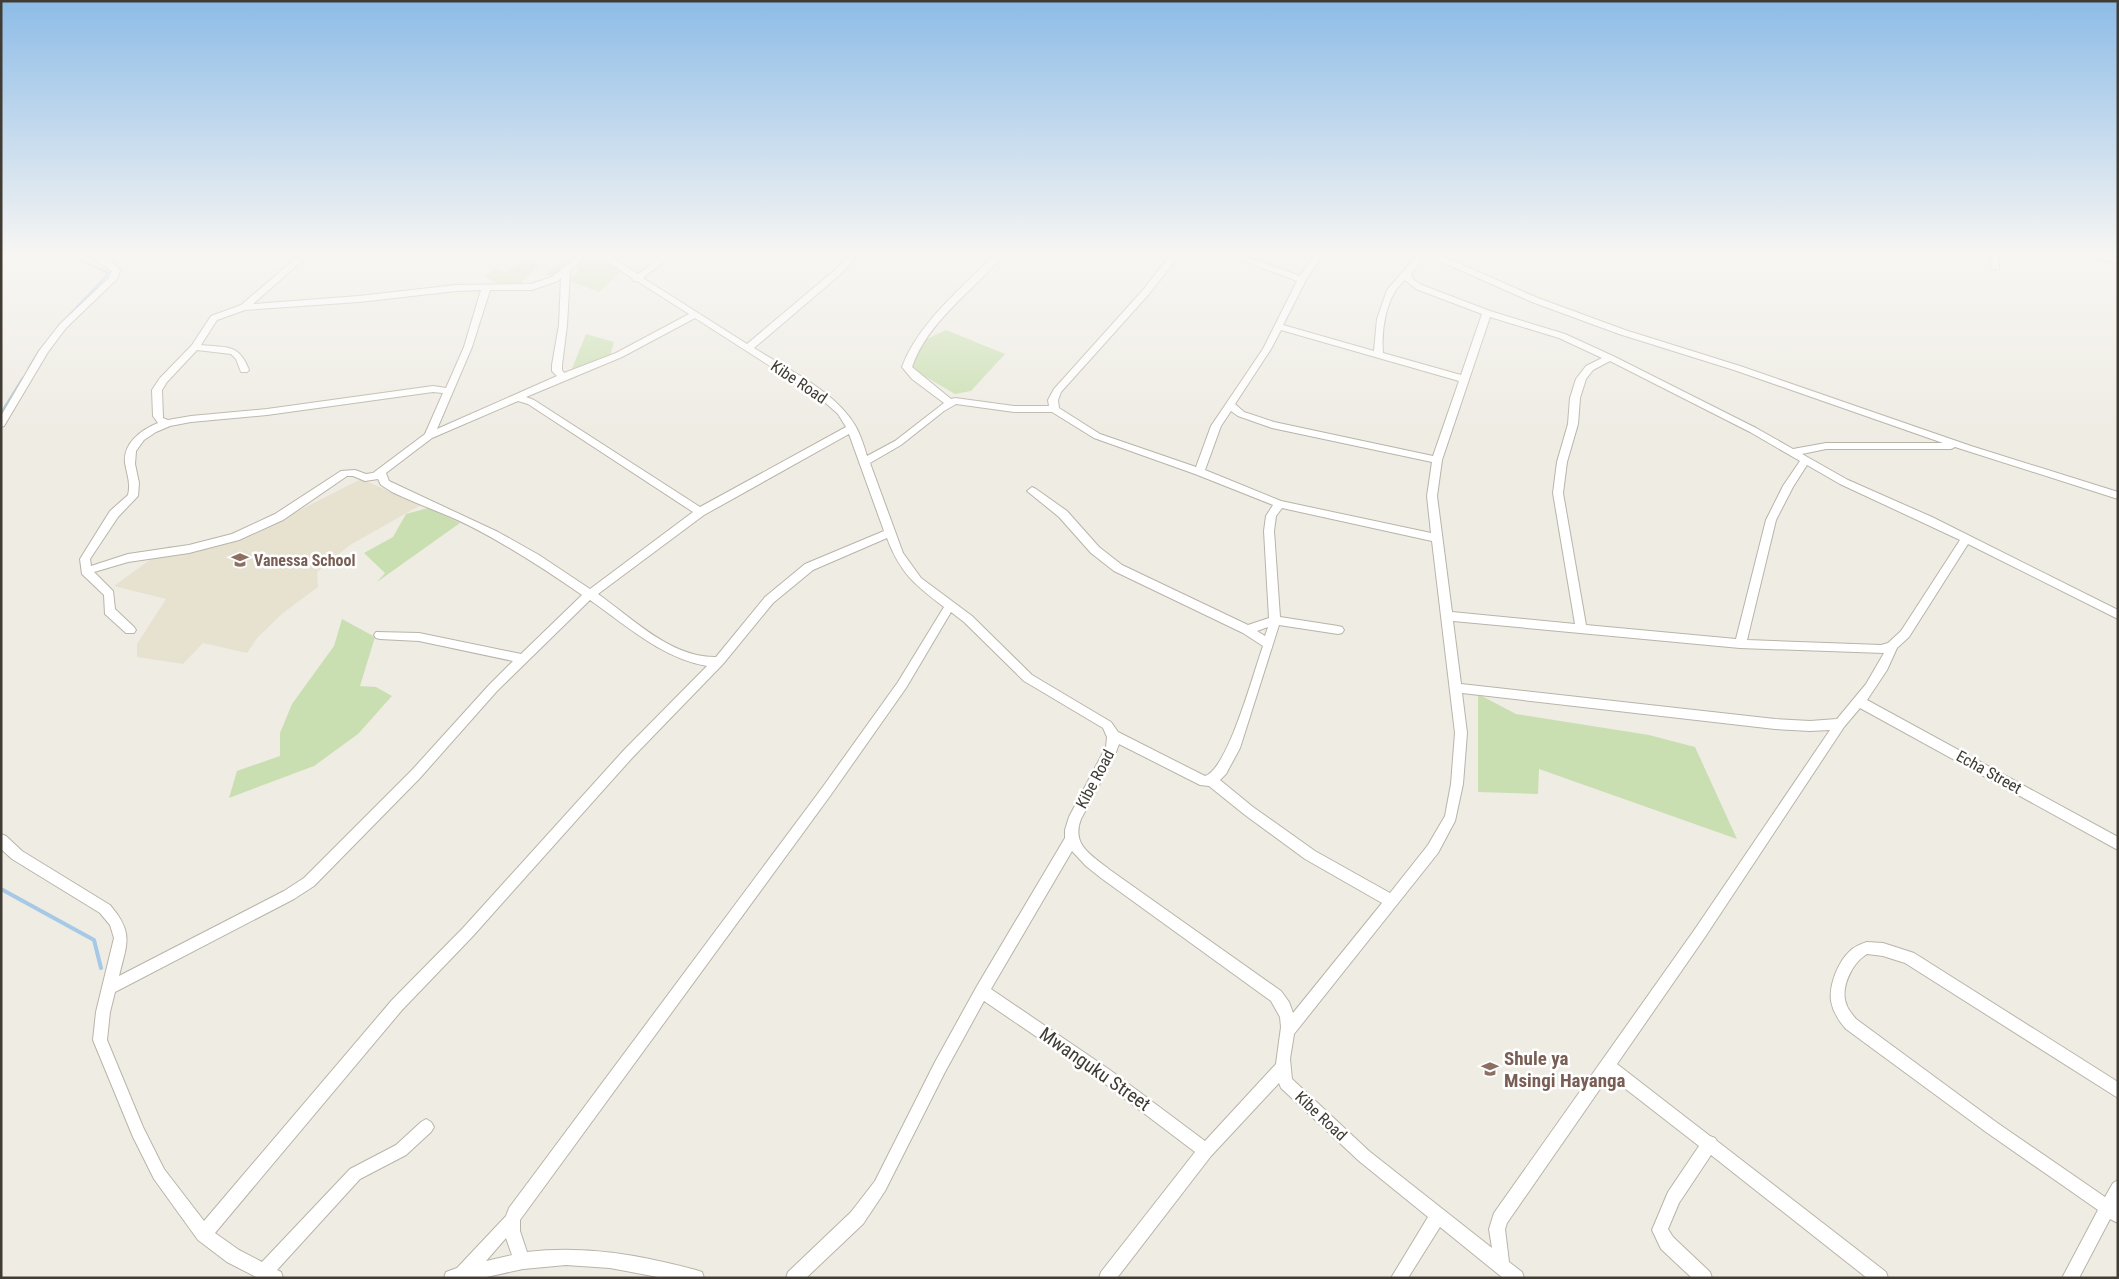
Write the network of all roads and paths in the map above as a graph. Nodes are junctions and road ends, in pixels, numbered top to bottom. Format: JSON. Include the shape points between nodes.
{"nodes":[{"id":1,"x":78,"y":313,"type":"edge"},
{"id":2,"x":228,"y":313,"type":"edge"},
{"id":3,"x":478,"y":313,"type":"edge"},
{"id":4,"x":564,"y":313,"type":"edge"},
{"id":5,"x":690,"y":313,"type":"edge"},
{"id":6,"x":790,"y":313,"type":"edge"},
{"id":7,"x":946,"y":313,"type":"edge"},
{"id":8,"x":1127,"y":313,"type":"edge"},
{"id":9,"x":1287,"y":313,"type":"edge"},
{"id":10,"x":1385,"y":313,"type":"edge"},
{"id":11,"x":1487,"y":313,"type":"joint"},
{"id":12,"x":1570,"y":313,"type":"edge"},
{"id":13,"x":694,"y":315,"type":"junction"},
{"id":14,"x":1280,"y":327,"type":"junction"},
{"id":15,"x":194,"y":348,"type":"junction"},
{"id":16,"x":748,"y":348,"type":"junction"},
{"id":17,"x":1380,"y":356,"type":"junction"},
{"id":18,"x":1610,"y":358,"type":"junction"},
{"id":19,"x":244,"y":370,"type":"dead end"},
{"id":20,"x":563,"y":377,"type":"junction"},
{"id":21,"x":1464,"y":379,"type":"junction"},
{"id":22,"x":538,"y":388,"type":"junction"},
{"id":23,"x":449,"y":392,"type":"junction"},
{"id":24,"x":517,"y":397,"type":"junction"},
{"id":25,"x":531,"y":402,"type":"junction"},
{"id":26,"x":950,"y":403,"type":"junction"},
{"id":27,"x":1229,"y":404,"type":"junction"},
{"id":28,"x":1054,"y":409,"type":"junction"},
{"id":29,"x":436,"y":420,"type":"junction"},
{"id":30,"x":1,"y":424,"type":"edge"},
{"id":31,"x":167,"y":424,"type":"junction"},
{"id":32,"x":449,"y":427,"type":"junction"},
{"id":33,"x":852,"y":428,"type":"junction"},
{"id":34,"x":429,"y":436,"type":"junction"},
{"id":35,"x":1968,"y":448,"type":"junction"},
{"id":36,"x":1793,"y":452,"type":"junction"},
{"id":37,"x":1806,"y":459,"type":"junction"},
{"id":38,"x":1437,"y":460,"type":"junction"},
{"id":39,"x":865,"y":461,"type":"junction"},
{"id":40,"x":381,"y":472,"type":"junction"},
{"id":41,"x":1199,"y":472,"type":"junction"},
{"id":42,"x":1032,"y":491,"type":"dead end"},
{"id":43,"x":2118,"y":496,"type":"edge"},
{"id":44,"x":1264,"y":498,"type":"junction"},
{"id":45,"x":1279,"y":504,"type":"junction"},
{"id":46,"x":700,"y":512,"type":"junction"},
{"id":47,"x":1271,"y":516,"type":"junction"},
{"id":48,"x":890,"y":533,"type":"junction"},
{"id":49,"x":1436,"y":538,"type":"junction"},
{"id":50,"x":1966,"y":539,"type":"junction"},
{"id":51,"x":86,"y":571,"type":"junction"},
{"id":52,"x":590,"y":594,"type":"junction"},
{"id":53,"x":950,"y":607,"type":"junction"},
{"id":54,"x":2118,"y":615,"type":"edge"},
{"id":55,"x":1448,"y":616,"type":"junction"},
{"id":56,"x":1275,"y":620,"type":"junction"},
{"id":57,"x":1581,"y":629,"type":"junction"},
{"id":58,"x":130,"y":630,"type":"dead end"},
{"id":59,"x":1247,"y":630,"type":"junction"},
{"id":60,"x":1338,"y":630,"type":"dead end"},
{"id":61,"x":380,"y":635,"type":"dead end"},
{"id":62,"x":1269,"y":644,"type":"junction"},
{"id":63,"x":1740,"y":644,"type":"junction"},
{"id":64,"x":1892,"y":646,"type":"junction"},
{"id":65,"x":524,"y":659,"type":"junction"},
{"id":66,"x":698,"y":661,"type":"junction"},
{"id":67,"x":719,"y":661,"type":"junction"},
{"id":68,"x":703,"y":678,"type":"junction"},
{"id":69,"x":1456,"y":688,"type":"junction"},
{"id":70,"x":1859,"y":702,"type":"junction"},
{"id":71,"x":1840,"y":724,"type":"junction"},
{"id":72,"x":1114,"y":736,"type":"junction"},
{"id":73,"x":1212,"y":780,"type":"junction"},
{"id":74,"x":1,"y":840,"type":"edge"},
{"id":75,"x":1071,"y":840,"type":"junction"},
{"id":76,"x":2118,"y":844,"type":"edge"},
{"id":77,"x":1390,"y":900,"type":"junction"},
{"id":78,"x":109,"y":988,"type":"junction"},
{"id":79,"x":982,"y":991,"type":"junction"},
{"id":80,"x":1288,"y":1032,"type":"junction"},
{"id":81,"x":1607,"y":1065,"type":"junction"},
{"id":82,"x":1281,"y":1069,"type":"junction"},
{"id":83,"x":2118,"y":1091,"type":"edge"},
{"id":84,"x":426,"y":1127,"type":"dead end"},
{"id":85,"x":1710,"y":1144,"type":"junction"},
{"id":86,"x":1206,"y":1151,"type":"junction"},
{"id":87,"x":2118,"y":1188,"type":"edge"},
{"id":88,"x":2112,"y":1211,"type":"edge"},
{"id":89,"x":1438,"y":1216,"type":"junction"},
{"id":90,"x":510,"y":1222,"type":"junction"},
{"id":91,"x":204,"y":1234,"type":"junction"},
{"id":92,"x":523,"y":1261,"type":"junction"},
{"id":93,"x":1502,"y":1267,"type":"junction"},
{"id":94,"x":269,"y":1275,"type":"edge"},
{"id":95,"x":457,"y":1276,"type":"edge"},
{"id":96,"x":696,"y":1278,"type":"edge"},
{"id":97,"x":794,"y":1278,"type":"edge"},
{"id":98,"x":1108,"y":1278,"type":"edge"},
{"id":99,"x":1399,"y":1278,"type":"edge"},
{"id":100,"x":1516,"y":1278,"type":"edge"},
{"id":101,"x":1704,"y":1278,"type":"edge"},
{"id":102,"x":1880,"y":1278,"type":"edge"},
{"id":103,"x":2070,"y":1278,"type":"edge"}],
"edges":[{"from":1,"to":30,"type":"street","via":[[59,331],[38,360]]},
{"from":2,"to":15,"type":"street","via":[[214,318]]},
{"from":3,"to":23,"type":"street"},
{"from":4,"to":20,"type":"street","via":[[556,365]]},
{"from":5,"to":13,"type":"street","name":"Kibe Road"},
{"from":6,"to":16,"type":"street"},
{"from":7,"to":26,"type":"street","via":[[926,334],[908,360],[907,367]]},
{"from":8,"to":28,"type":"street","via":[[1057,391]]},
{"from":9,"to":14,"type":"street"},
{"from":10,"to":17,"type":"street","via":[[1378,340]]},
{"from":11,"to":18,"type":"street","via":[[1562,336]]},
{"from":11,"to":21,"type":"street"},
{"from":12,"to":35,"type":"street"},
{"from":13,"to":16,"type":"street","name":"Kibe Road"},
{"from":13,"to":20,"type":"street","via":[[619,355]]},
{"from":14,"to":17,"type":"street"},
{"from":14,"to":27,"type":"street"},
{"from":15,"to":19,"type":"street","via":[[234,352]]},
{"from":15,"to":31,"type":"street","via":[[169,372],[158,390],[159,420]]},
{"from":16,"to":33,"type":"street","name":"Kibe Road","via":[[823,396],[841,412]]},
{"from":17,"to":21,"type":"street"},
{"from":18,"to":36,"type":"street"},
{"from":18,"to":57,"type":"street","via":[[1591,365],[1581,379],[1559,477],[1560,514]]},
{"from":20,"to":22,"type":"street"},
{"from":21,"to":38,"type":"street"},
{"from":22,"to":24,"type":"street"},
{"from":22,"to":25,"type":"street"},
{"from":23,"to":29,"type":"street"},
{"from":23,"to":31,"type":"street","via":[[433,389]]},
{"from":24,"to":25,"type":"street"},
{"from":24,"to":32,"type":"street"},
{"from":25,"to":46,"type":"street"},
{"from":26,"to":28,"type":"street","via":[[961,401]]},
{"from":26,"to":39,"type":"street","via":[[898,443]]},
{"from":27,"to":38,"type":"street","via":[[1240,414],[1272,424]]},
{"from":27,"to":41,"type":"street","via":[[1212,436]]},
{"from":28,"to":41,"type":"street","via":[[1097,436]]},
{"from":29,"to":32,"type":"street"},
{"from":29,"to":34,"type":"street"},
{"from":31,"to":51,"type":"street","via":[[148,432],[134,445],[130,454],[135,487],[133,496],[114,514],[90,550],[85,559]]},
{"from":32,"to":34,"type":"street"},
{"from":33,"to":39,"type":"street","name":"Kibe Road"},
{"from":33,"to":46,"type":"street"},
{"from":34,"to":40,"type":"street"},
{"from":35,"to":36,"type":"street","via":[[1924,444],[1826,446]]},
{"from":35,"to":43,"type":"street"},
{"from":36,"to":37,"type":"street"},
{"from":37,"to":50,"type":"street","via":[[1862,491]]},
{"from":37,"to":63,"type":"street","via":[[1771,520]]},
{"from":38,"to":49,"type":"street","via":[[1432,496]]},
{"from":39,"to":48,"type":"street","name":"Kibe Road"},
{"from":40,"to":51,"type":"street","via":[[369,478],[350,472],[341,475],[288,512],[235,537],[197,548],[128,558]]},
{"from":40,"to":52,"type":"street","via":[[385,483],[396,490],[483,529]]},
{"from":41,"to":44,"type":"street"},
{"from":42,"to":59,"type":"street","via":[[1063,514],[1095,550],[1118,568]]},
{"from":44,"to":45,"type":"street"},
{"from":44,"to":47,"type":"street"},
{"from":45,"to":47,"type":"street"},
{"from":45,"to":49,"type":"street"},
{"from":46,"to":52,"type":"street"},
{"from":47,"to":56,"type":"street","via":[[1269,539]]},
{"from":48,"to":53,"type":"street","name":"Kibe Road","via":[[905,568]]},
{"from":48,"to":67,"type":"street","via":[[827,559],[794,578],[764,605]]},
{"from":49,"to":55,"type":"street"},
{"from":50,"to":54,"type":"street"},
{"from":50,"to":64,"type":"street","via":[[1906,634]]},
{"from":51,"to":58,"type":"street","via":[[109,594],[112,616]]},
{"from":52,"to":65,"type":"street"},
{"from":52,"to":66,"type":"street","via":[[659,642]]},
{"from":53,"to":72,"type":"street","name":"Kibe Road","via":[[968,619],[1028,678],[1107,725]]},
{"from":53,"to":90,"type":"street","via":[[902,685],[826,792],[583,1118]]},
{"from":55,"to":57,"type":"street"},
{"from":55,"to":69,"type":"street"},
{"from":56,"to":59,"type":"street"},
{"from":56,"to":60,"type":"street"},
{"from":56,"to":62,"type":"street"},
{"from":57,"to":63,"type":"street"},
{"from":59,"to":62,"type":"street"},
{"from":61,"to":65,"type":"street","via":[[419,638]]},
{"from":62,"to":73,"type":"street","via":[[1234,748],[1222,770]]},
{"from":63,"to":64,"type":"street","via":[[1869,650]]},
{"from":64,"to":70,"type":"street","via":[[1885,663]]},
{"from":65,"to":78,"type":"street","via":[[309,882]]},
{"from":66,"to":67,"type":"street"},
{"from":66,"to":68,"type":"street"},
{"from":67,"to":68,"type":"street"},
{"from":68,"to":91,"type":"street","via":[[628,754],[468,932],[397,1005]]},
{"from":69,"to":71,"type":"street","via":[[1775,724]]},
{"from":69,"to":77,"type":"street","via":[[1461,734],[1451,817],[1433,849]]},
{"from":70,"to":71,"type":"street"},
{"from":70,"to":76,"type":"street","name":"Echa Street"},
{"from":71,"to":81,"type":"street"},
{"from":72,"to":73,"type":"street","via":[[1194,778]]},
{"from":72,"to":75,"type":"street","name":"Kibe Road","via":[[1111,751],[1075,816]]},
{"from":73,"to":77,"type":"street","via":[[1249,812],[1310,855]]},
{"from":74,"to":78,"type":"street","via":[[17,855],[105,910],[116,922],[121,938]]},
{"from":75,"to":79,"type":"street"},
{"from":75,"to":80,"type":"street","via":[[1093,864],[1202,946],[1276,996],[1284,1004],[1288,1016]]},
{"from":77,"to":80,"type":"street"},
{"from":78,"to":91,"type":"street","via":[[100,1040],[159,1174]]},
{"from":79,"to":86,"type":"street","name":"Mwanguku Street","via":[[1112,1080]]},
{"from":79,"to":97,"type":"street","via":[[880,1186],[857,1218]]},
{"from":80,"to":82,"type":"street"},
{"from":81,"to":85,"type":"street"},
{"from":81,"to":93,"type":"street","via":[[1498,1223]]},
{"from":82,"to":86,"type":"street"},
{"from":82,"to":89,"type":"street","name":"Kibe Road","via":[[1286,1083],[1316,1113]]},
{"from":83,"to":88,"type":"street","via":[[1909,958],[1867,948],[1858,952],[1848,964],[1838,990],[1838,1000],[1851,1024]]},
{"from":84,"to":94,"type":"street","via":[[400,1150],[356,1174]]},
{"from":85,"to":101,"type":"street","via":[[1683,1184],[1660,1230],[1668,1243]]},
{"from":85,"to":102,"type":"street"},
{"from":86,"to":98,"type":"street"},
{"from":87,"to":88,"type":"street"},
{"from":88,"to":103,"type":"street"},
{"from":89,"to":93,"type":"street","name":"Kibe Road"},
{"from":89,"to":99,"type":"street"},
{"from":90,"to":92,"type":"street"},
{"from":90,"to":95,"type":"street"},
{"from":91,"to":94,"type":"street","via":[[233,1256]]},
{"from":92,"to":95,"type":"street"},
{"from":92,"to":96,"type":"street","via":[[572,1257],[627,1262]]},
{"from":93,"to":100,"type":"street","name":"Kibe Road"}]}
